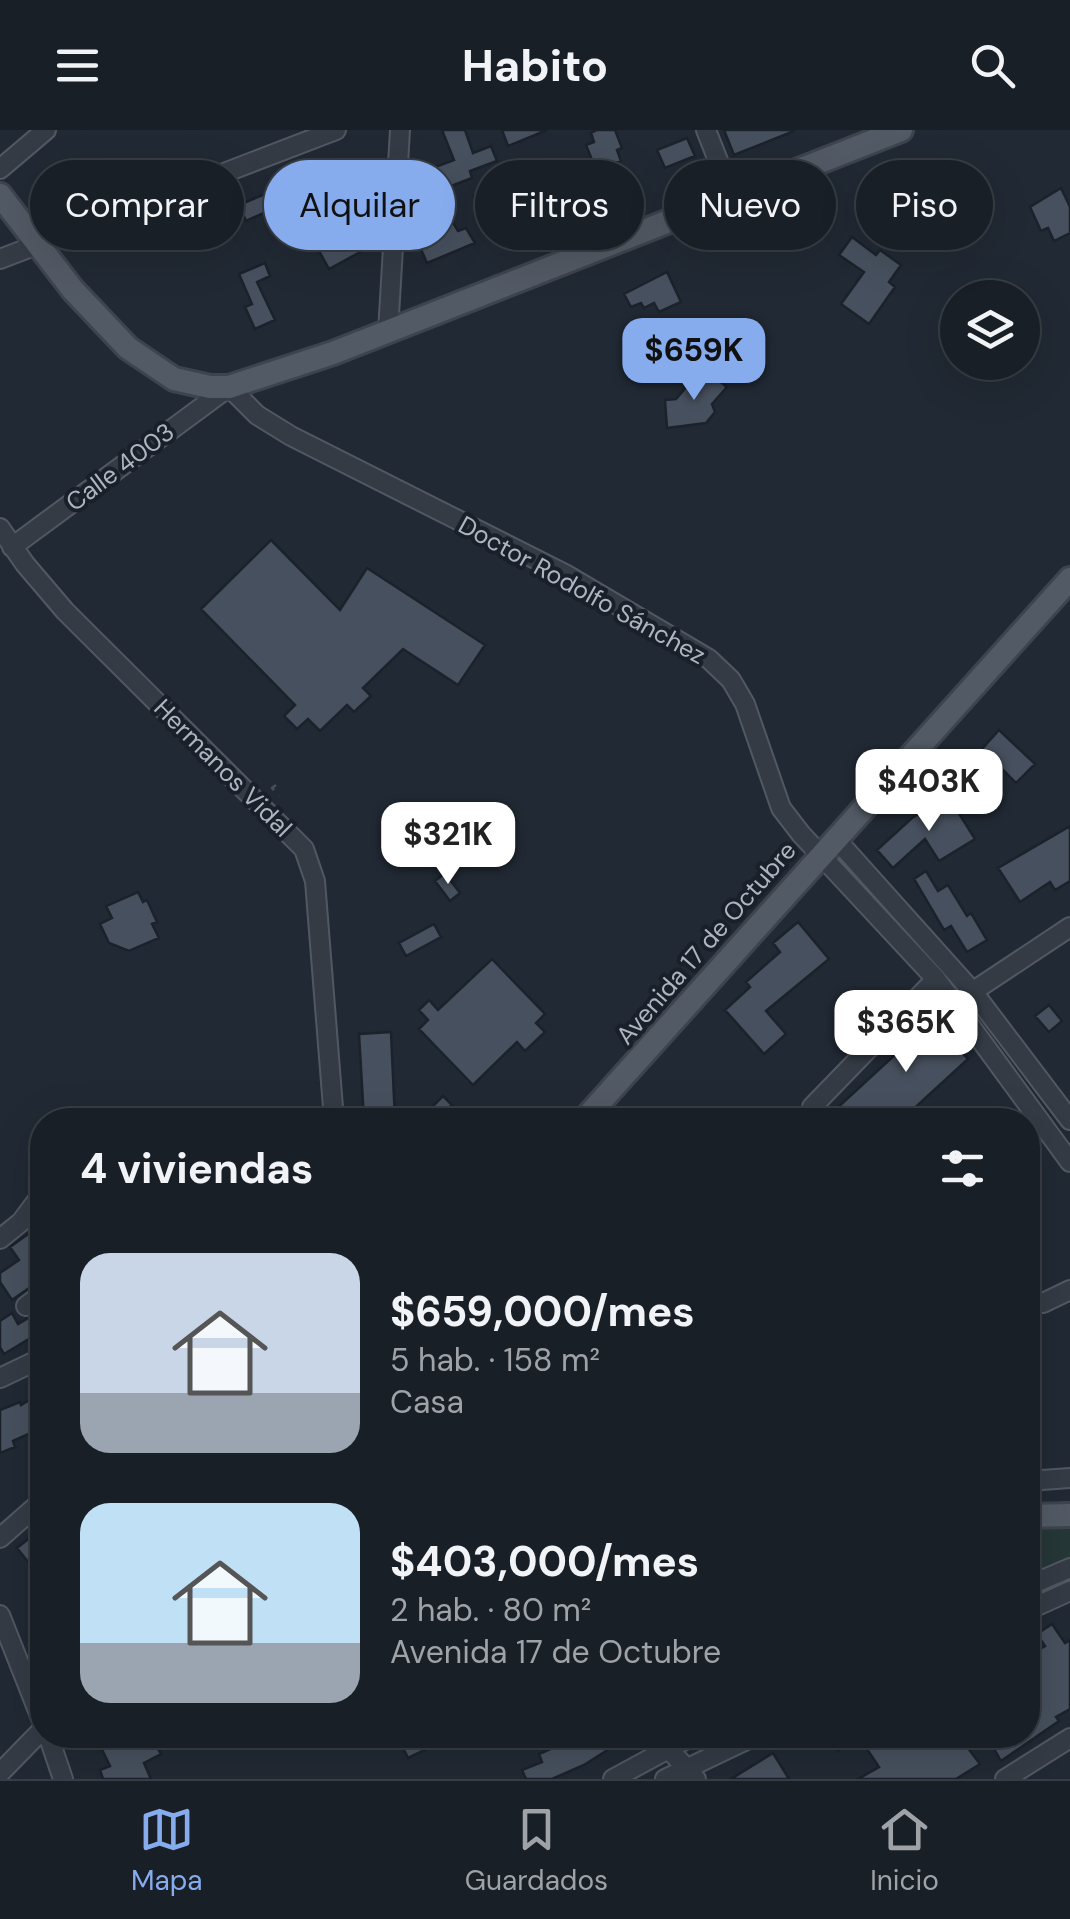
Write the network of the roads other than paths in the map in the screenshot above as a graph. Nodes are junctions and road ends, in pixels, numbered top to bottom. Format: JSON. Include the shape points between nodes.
{"nodes":[{"id":1,"x":46,"y":130,"type":"edge"},
{"id":2,"x":336,"y":130,"type":"edge"},
{"id":3,"x":400,"y":130,"type":"edge"},
{"id":4,"x":706,"y":130,"type":"edge"},
{"id":5,"x":901,"y":130,"type":"edge"},
{"id":6,"x":718,"y":160,"type":"edge"},
{"id":7,"x":824,"y":160,"type":"edge"},
{"id":8,"x":244,"y":166,"type":"edge"},
{"id":9,"x":0,"y":169,"type":"edge"},
{"id":10,"x":0,"y":196,"type":"edge"},
{"id":11,"x":664,"y":223,"type":"edge"},
{"id":12,"x":30,"y":235,"type":"edge"},
{"id":13,"x":30,"y":248,"type":"edge"},
{"id":14,"x":42,"y":250,"type":"edge"},
{"id":15,"x":0,"y":259,"type":"edge"},
{"id":16,"x":388,"y":332,"type":"junction"},
{"id":17,"x":228,"y":387,"type":"junction"},
{"id":18,"x":0,"y":528,"type":"edge"},
{"id":19,"x":12,"y":547,"type":"junction"},
{"id":20,"x":1070,"y":579,"type":"edge"},
{"id":21,"x":828,"y":846,"type":"junction"},
{"id":22,"x":1070,"y":927,"type":"edge"},
{"id":23,"x":936,"y":979,"type":"junction"},
{"id":24,"x":972,"y":992,"type":"junction"},
{"id":25,"x":956,"y":1004,"type":"junction"},
{"id":26,"x":812,"y":1107,"type":"dead end"},
{"id":27,"x":333,"y":1108,"type":"edge"},
{"id":28,"x":596,"y":1108,"type":"edge"},
{"id":29,"x":1032,"y":1108,"type":"edge"},
{"id":30,"x":1040,"y":1119,"type":"edge"},
{"id":31,"x":1070,"y":1120,"type":"edge"},
{"id":32,"x":1070,"y":1160,"type":"edge"},
{"id":33,"x":30,"y":1210,"type":"edge"},
{"id":34,"x":0,"y":1239,"type":"edge"},
{"id":35,"x":1070,"y":1290,"type":"edge"},
{"id":36,"x":30,"y":1303,"type":"edge"},
{"id":37,"x":1040,"y":1303,"type":"edge"},
{"id":38,"x":26,"y":1306,"type":"dead end"},
{"id":39,"x":30,"y":1364,"type":"edge"},
{"id":40,"x":0,"y":1378,"type":"edge"},
{"id":41,"x":1070,"y":1478,"type":"edge"},
{"id":42,"x":1040,"y":1480,"type":"edge"},
{"id":43,"x":30,"y":1512,"type":"edge"},
{"id":44,"x":1070,"y":1515,"type":"edge"},
{"id":45,"x":1040,"y":1516,"type":"edge"},
{"id":46,"x":0,"y":1538,"type":"edge"},
{"id":47,"x":1070,"y":1568,"type":"edge"},
{"id":48,"x":1040,"y":1581,"type":"edge"},
{"id":49,"x":1070,"y":1591,"type":"edge"},
{"id":50,"x":1040,"y":1605,"type":"edge"},
{"id":51,"x":0,"y":1615,"type":"edge"},
{"id":52,"x":30,"y":1691,"type":"edge"},
{"id":53,"x":1070,"y":1738,"type":"edge"},
{"id":54,"x":30,"y":1746,"type":"edge"},
{"id":55,"x":51,"y":1748,"type":"edge"},
{"id":56,"x":654,"y":1748,"type":"edge"},
{"id":57,"x":668,"y":1748,"type":"edge"},
{"id":58,"x":735,"y":1748,"type":"edge"},
{"id":59,"x":0,"y":1773,"type":"edge"},
{"id":60,"x":692,"y":1773,"type":"edge"},
{"id":61,"x":63,"y":1779,"type":"edge"},
{"id":62,"x":614,"y":1779,"type":"edge"},
{"id":63,"x":665,"y":1779,"type":"edge"},
{"id":64,"x":1005,"y":1779,"type":"edge"}],
"edges":[{"from":1,"to":9,"type":"street"},
{"from":2,"to":8,"type":"street"},
{"from":3,"to":16,"type":"street"},
{"from":4,"to":6,"type":"street"},
{"from":5,"to":7,"type":"main road"},
{"from":10,"to":12,"type":"main road"},
{"from":11,"to":16,"type":"main road"},
{"from":13,"to":15,"type":"street"},
{"from":14,"to":17,"type":"main road","via":[[90,310],[143,360],[191,384]]},
{"from":16,"to":17,"type":"main road"},
{"from":17,"to":19,"type":"street","name":"Calle 4003"},
{"from":17,"to":21,"type":"street","name":"Doctor Rodolfo Sánchez","via":[[257,416],[291,436],[565,574],[710,658],[745,704],[781,808]]},
{"from":18,"to":19,"type":"street","name":"Hermanos Vidal"},
{"from":19,"to":27,"type":"street","name":"Hermanos Vidal","via":[[65,611],[304,849],[315,881]]},
{"from":20,"to":21,"type":"main road","name":"Avenida 17 de Octubre"},
{"from":21,"to":23,"type":"street","name":"Doctor Rodolfo Sánchez"},
{"from":21,"to":24,"type":"street","name":"Doctor Rodolfo Sánchez"},
{"from":21,"to":28,"type":"main road","name":"Avenida 17 de Octubre"},
{"from":22,"to":24,"type":"street"},
{"from":23,"to":25,"type":"street","name":"Doctor Rodolfo Sánchez"},
{"from":23,"to":26,"type":"street"},
{"from":24,"to":25,"type":"street"},
{"from":24,"to":31,"type":"street","name":"Doctor Rodolfo Sánchez"},
{"from":25,"to":29,"type":"street","name":"Doctor Rodolfo Sánchez"},
{"from":30,"to":32,"type":"street","name":"Doctor Rodolfo Sánchez"},
{"from":33,"to":34,"type":"street"},
{"from":35,"to":37,"type":"street"},
{"from":36,"to":38,"type":"street"},
{"from":39,"to":40,"type":"street"},
{"from":41,"to":42,"type":"street"},
{"from":43,"to":46,"type":"street"},
{"from":44,"to":45,"type":"main road"},
{"from":47,"to":48,"type":"street"},
{"from":49,"to":50,"type":"street"},
{"from":51,"to":52,"type":"street"},
{"from":53,"to":64,"type":"street"},
{"from":54,"to":59,"type":"street"},
{"from":55,"to":61,"type":"street"},
{"from":56,"to":62,"type":"street"},
{"from":57,"to":60,"type":"street"},
{"from":58,"to":60,"type":"street"},
{"from":60,"to":63,"type":"street"}]}
